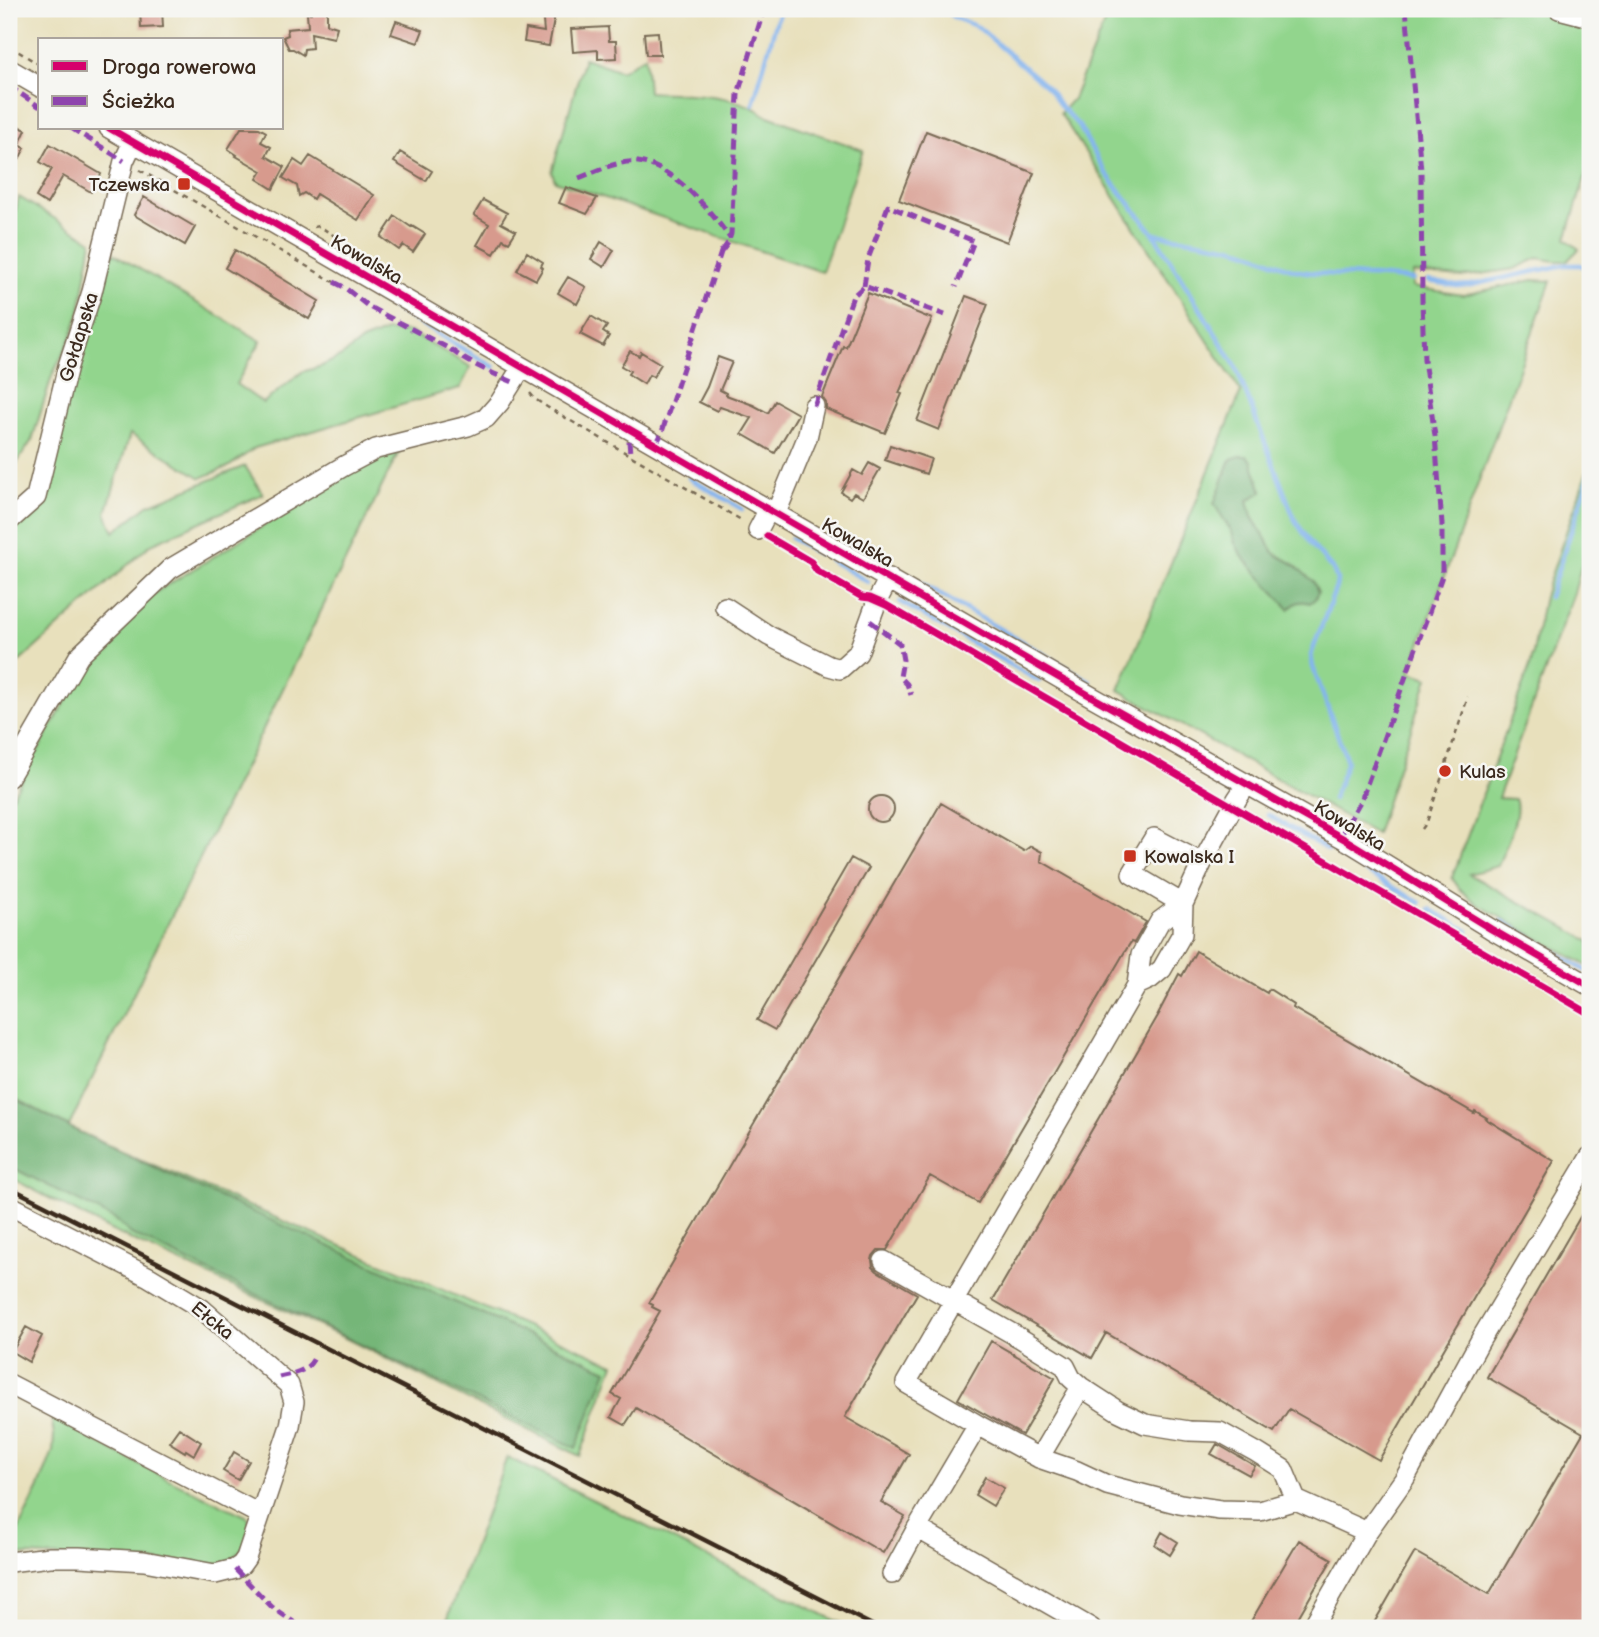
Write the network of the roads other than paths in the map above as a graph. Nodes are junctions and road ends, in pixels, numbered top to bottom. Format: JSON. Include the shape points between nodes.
{"nodes":[{"id":1,"x":1559,"y":9,"type":"edge"},
{"id":2,"x":1590,"y":17,"type":"edge"},
{"id":3,"x":9,"y":69,"type":"edge"},
{"id":4,"x":38,"y":87,"type":"edge"},
{"id":5,"x":112,"y":130,"type":"edge"},
{"id":6,"x":133,"y":142,"type":"junction"},
{"id":7,"x":517,"y":374,"type":"junction"},
{"id":8,"x":814,"y":405,"type":"dead end"},
{"id":9,"x":772,"y":511,"type":"junction"},
{"id":10,"x":9,"y":521,"type":"edge"},
{"id":11,"x":758,"y":530,"type":"road end"},
{"id":12,"x":889,"y":578,"type":"junction"},
{"id":13,"x":725,"y":607,"type":"dead end"},
{"id":14,"x":9,"y":777,"type":"edge"},
{"id":15,"x":1247,"y":784,"type":"junction"},
{"id":16,"x":1202,"y":863,"type":"junction"},
{"id":17,"x":1183,"y":904,"type":"junction"},
{"id":18,"x":1590,"y":986,"type":"edge"},
{"id":19,"x":1590,"y":1157,"type":"edge"},
{"id":20,"x":9,"y":1205,"type":"edge"},
{"id":21,"x":884,"y":1261,"type":"dead end"},
{"id":22,"x":954,"y":1301,"type":"junction"},
{"id":23,"x":9,"y":1384,"type":"edge"},
{"id":24,"x":1081,"y":1387,"type":"junction"},
{"id":25,"x":978,"y":1425,"type":"junction"},
{"id":26,"x":1039,"y":1458,"type":"junction"},
{"id":27,"x":1296,"y":1500,"type":"junction"},
{"id":28,"x":260,"y":1514,"type":"junction"},
{"id":29,"x":917,"y":1528,"type":"junction"},
{"id":30,"x":1367,"y":1532,"type":"junction"},
{"id":31,"x":9,"y":1562,"type":"edge"},
{"id":32,"x":892,"y":1574,"type":"dead end"},
{"id":33,"x":1091,"y":1628,"type":"edge"},
{"id":34,"x":1312,"y":1628,"type":"edge"}],
"edges":[{"from":1,"to":2,"type":"street"},
{"from":3,"to":4,"type":"street"},
{"from":5,"to":6,"type":"street","name":"Kowalska"},
{"from":6,"to":7,"type":"street","name":"Kowalska"},
{"from":6,"to":10,"type":"street","name":"Gołdapska","via":[[124,160],[36,498]]},
{"from":7,"to":9,"type":"street","name":"Kowalska"},
{"from":7,"to":14,"type":"street","via":[[486,418],[376,449],[170,569],[79,656]]},
{"from":8,"to":9,"type":"street","via":[[807,438]]},
{"from":9,"to":11,"type":"street"},
{"from":9,"to":12,"type":"street","name":"Kowalska"},
{"from":12,"to":13,"type":"street","via":[[858,653],[840,668],[785,644]]},
{"from":12,"to":15,"type":"street","name":"Kowalska"},
{"from":15,"to":16,"type":"street"},
{"from":15,"to":18,"type":"street","name":"Kowalska"},
{"from":16,"to":17,"type":"street"},
{"from":16,"to":17,"type":"street","via":[[1154,838],[1132,874]]},
{"from":17,"to":22,"type":"street","via":[[1182,934],[1162,969],[1138,985]]},
{"from":19,"to":30,"type":"street","via":[[1481,1339],[1405,1478]]},
{"from":20,"to":28,"type":"street","name":"Ełcka","via":[[202,1308],[289,1385],[294,1402],[290,1426]]},
{"from":21,"to":22,"type":"street"},
{"from":22,"to":24,"type":"street","via":[[1065,1366]]},
{"from":22,"to":25,"type":"street","via":[[906,1383]]},
{"from":23,"to":28,"type":"street"},
{"from":24,"to":26,"type":"street"},
{"from":24,"to":27,"type":"street","via":[[1145,1424],[1220,1432],[1283,1469]]},
{"from":25,"to":26,"type":"street"},
{"from":25,"to":29,"type":"street"},
{"from":26,"to":27,"type":"street","via":[[1107,1485],[1180,1504],[1260,1511]]},
{"from":27,"to":30,"type":"street"},
{"from":28,"to":31,"type":"street","name":"Ełcka","via":[[241,1565],[215,1574],[144,1561],[79,1557]]},
{"from":29,"to":32,"type":"street"},
{"from":29,"to":33,"type":"street"},
{"from":30,"to":34,"type":"street"}]}
